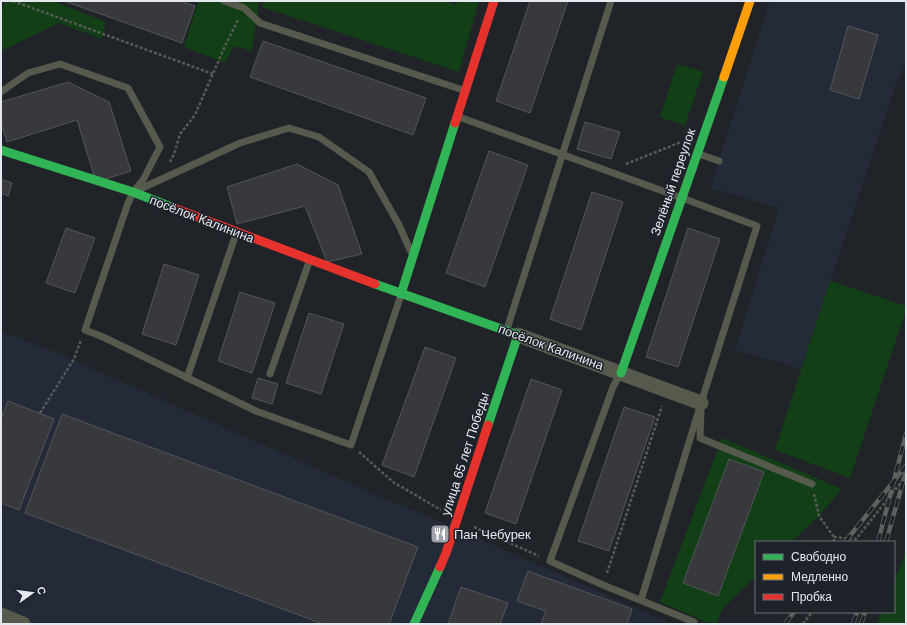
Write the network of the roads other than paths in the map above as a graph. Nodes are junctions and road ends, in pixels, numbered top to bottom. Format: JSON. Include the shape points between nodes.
{"nodes":[{"id":1,"x":224,"y":1,"type":"edge"},
{"id":2,"x":494,"y":1,"type":"edge"},
{"id":3,"x":611,"y":1,"type":"edge"},
{"id":4,"x":750,"y":1,"type":"edge"},
{"id":5,"x":465,"y":91,"type":"junction"},
{"id":6,"x":1,"y":92,"type":"edge"},
{"id":7,"x":457,"y":116,"type":"junction"},
{"id":8,"x":1,"y":150,"type":"edge"},
{"id":9,"x":698,"y":153,"type":"junction"},
{"id":10,"x":563,"y":154,"type":"junction"},
{"id":11,"x":719,"y":161,"type":"dead end"},
{"id":12,"x":133,"y":192,"type":"junction"},
{"id":13,"x":682,"y":198,"type":"junction"},
{"id":14,"x":236,"y":232,"type":"junction"},
{"id":15,"x":413,"y":256,"type":"junction"},
{"id":16,"x":309,"y":260,"type":"junction"},
{"id":17,"x":401,"y":294,"type":"junction"},
{"id":18,"x":512,"y":333,"type":"junction"},
{"id":19,"x":621,"y":372,"type":"junction"},
{"id":20,"x":270,"y":374,"type":"dead end"},
{"id":21,"x":187,"y":378,"type":"junction"},
{"id":22,"x":701,"y":402,"type":"junction"},
{"id":23,"x":812,"y":484,"type":"road end"},
{"id":24,"x":640,"y":600,"type":"junction"},
{"id":25,"x":1,"y":615,"type":"edge"},
{"id":26,"x":23,"y":624,"type":"edge"},
{"id":27,"x":414,"y":624,"type":"edge"},
{"id":28,"x":693,"y":624,"type":"edge"}],
"edges":[{"from":1,"to":5,"type":"lane","via":[[244,8],[260,23]]},
{"from":2,"to":5,"type":"street"},
{"from":3,"to":10,"type":"lane"},
{"from":4,"to":9,"type":"street","name":"Зелёный переулок"},
{"from":5,"to":7,"type":"street"},
{"from":6,"to":12,"type":"lane","via":[[28,73],[60,64],[128,88],[160,147],[143,180]]},
{"from":7,"to":10,"type":"lane"},
{"from":7,"to":15,"type":"street"},
{"from":8,"to":12,"type":"street","name":"посёлок Калинина"},
{"from":9,"to":11,"type":"lane"},
{"from":9,"to":13,"type":"street","name":"Зелёный переулок"},
{"from":10,"to":13,"type":"lane"},
{"from":10,"to":18,"type":"lane"},
{"from":12,"to":14,"type":"street","name":"посёлок Калинина"},
{"from":12,"to":15,"type":"lane","via":[[240,143],[289,128],[319,137],[369,172]]},
{"from":12,"to":21,"type":"lane","via":[[85,330]]},
{"from":13,"to":19,"type":"street","name":"Зелёный переулок"},
{"from":13,"to":22,"type":"lane","via":[[758,226]]},
{"from":14,"to":16,"type":"street","name":"посёлок Калинина"},
{"from":14,"to":21,"type":"lane"},
{"from":15,"to":17,"type":"street"},
{"from":16,"to":17,"type":"street","name":"посёлок Калинина"},
{"from":16,"to":20,"type":"lane"},
{"from":17,"to":18,"type":"street","name":"посёлок Калинина"},
{"from":17,"to":21,"type":"lane","via":[[351,445],[256,411]]},
{"from":18,"to":19,"type":"street","name":"посёлок Калинина"},
{"from":18,"to":27,"type":"street","name":"улица 65 лет Победы","via":[[446,553]]},
{"from":19,"to":22,"type":"street","name":"посёлок Калинина"},
{"from":19,"to":24,"type":"lane","via":[[613,386],[550,561]]},
{"from":22,"to":23,"type":"lane","via":[[700,438]]},
{"from":22,"to":24,"type":"lane"},
{"from":24,"to":28,"type":"lane","via":[[694,622]]},
{"from":25,"to":26,"type":"street"}]}
